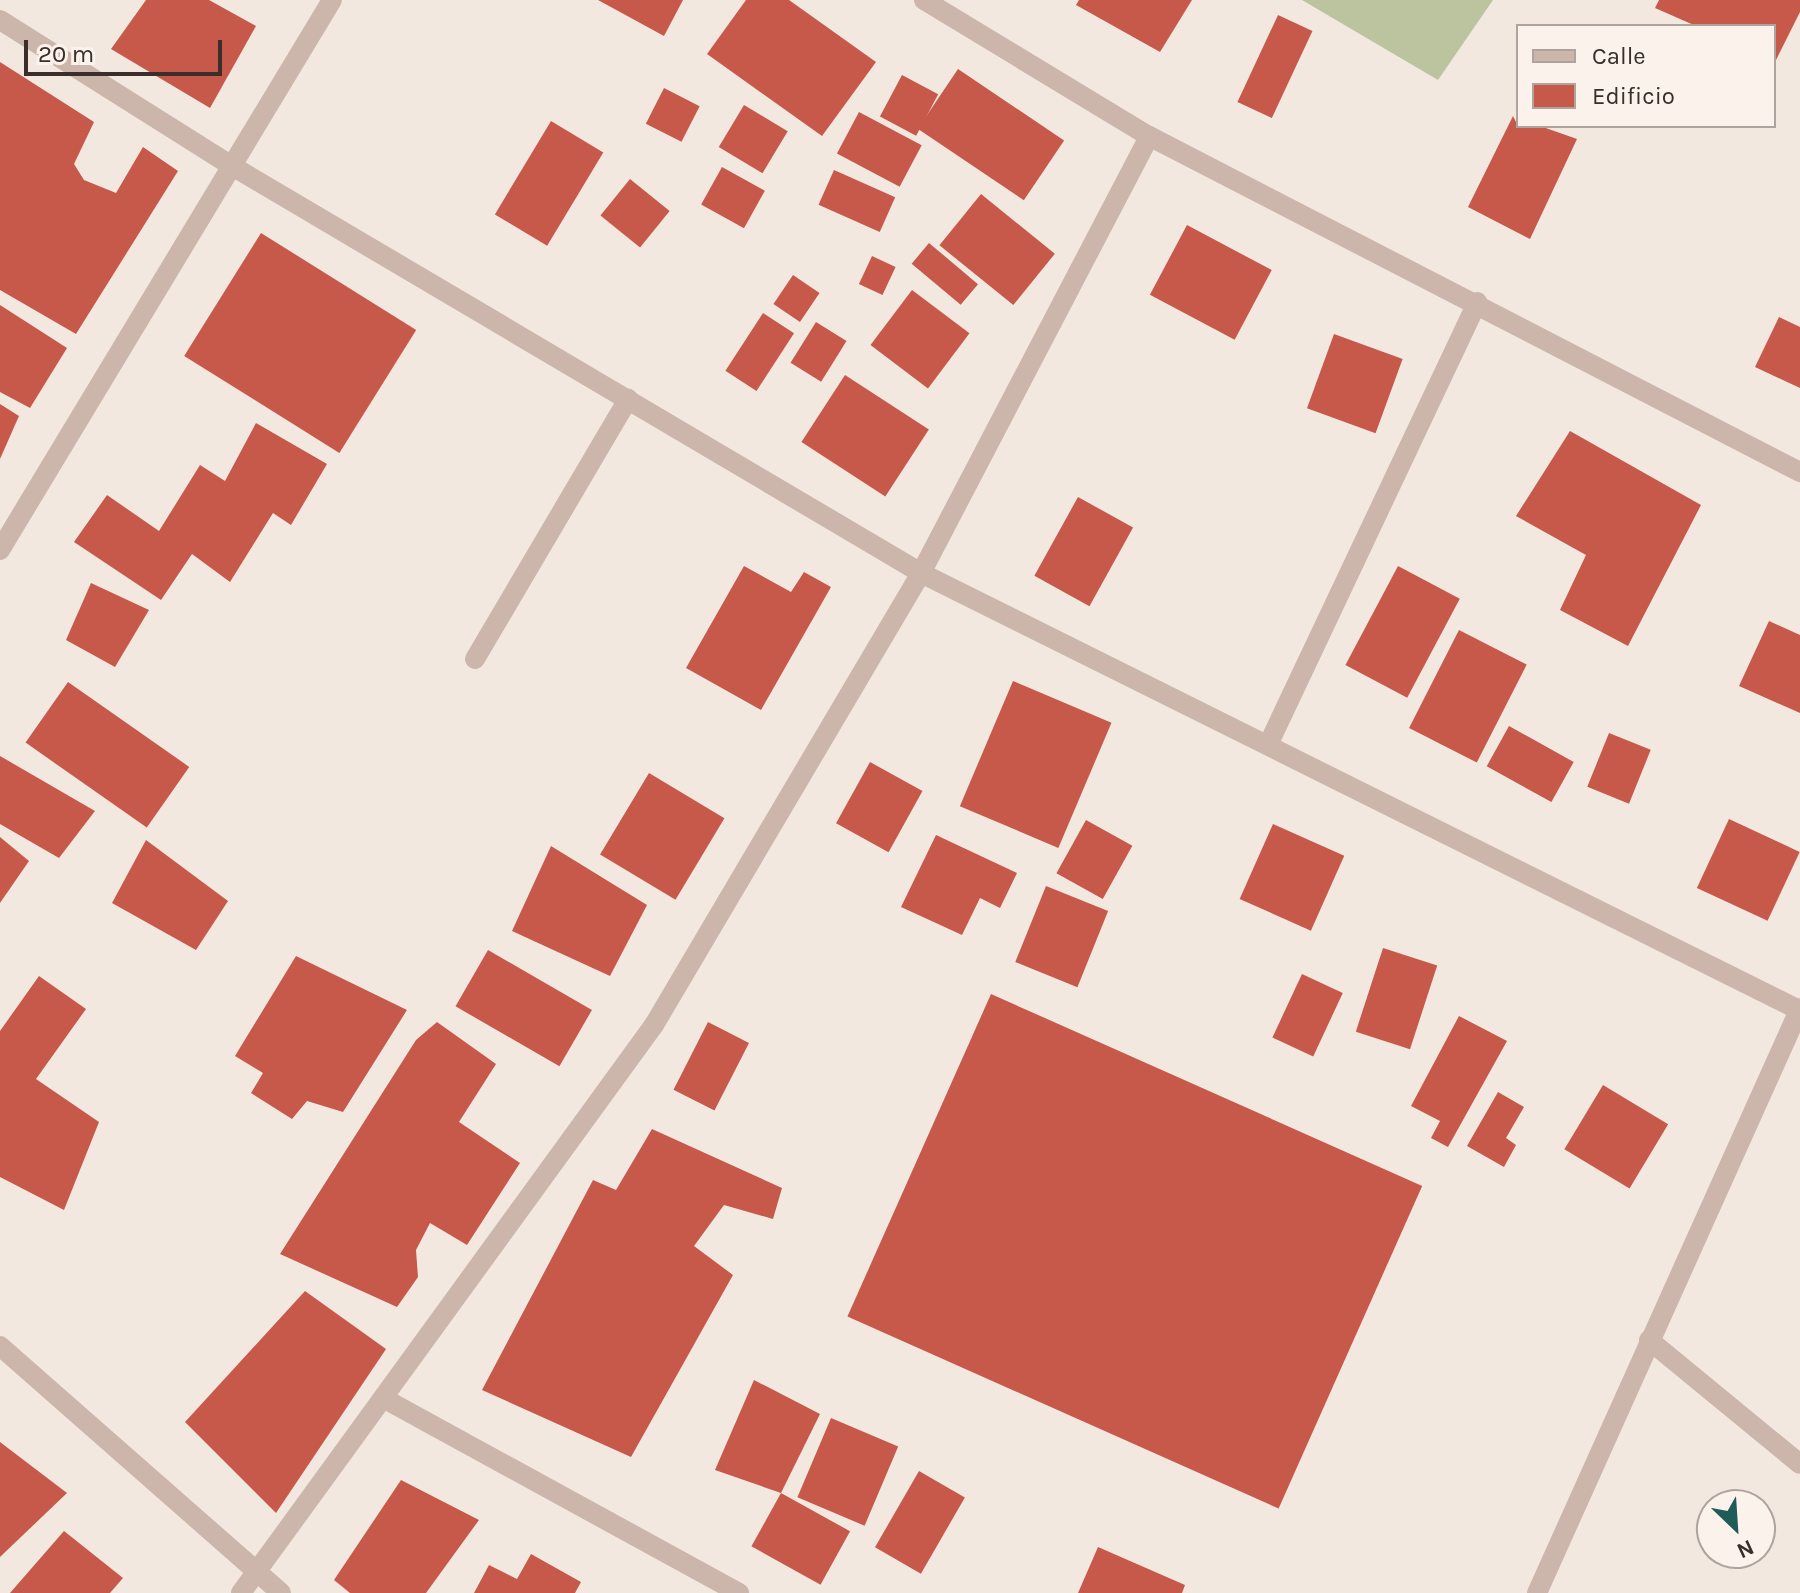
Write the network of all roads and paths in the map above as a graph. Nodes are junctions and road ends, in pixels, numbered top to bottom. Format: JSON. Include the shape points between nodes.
{"nodes":[{"id":1,"x":332,"y":0,"type":"edge"},
{"id":2,"x":924,"y":0,"type":"edge"},
{"id":3,"x":0,"y":20,"type":"edge"},
{"id":4,"x":1149,"y":136,"type":"junction"},
{"id":5,"x":232,"y":166,"type":"junction"},
{"id":6,"x":1477,"y":302,"type":"junction"},
{"id":7,"x":628,"y":399,"type":"junction"},
{"id":8,"x":1800,"y":472,"type":"edge"},
{"id":9,"x":0,"y":550,"type":"edge"},
{"id":10,"x":921,"y":573,"type":"junction"},
{"id":11,"x":475,"y":659,"type":"dead end"},
{"id":12,"x":1268,"y":745,"type":"junction"},
{"id":13,"x":1799,"y":1009,"type":"edge"},
{"id":14,"x":1649,"y":1340,"type":"junction"},
{"id":15,"x":0,"y":1346,"type":"edge"},
{"id":16,"x":383,"y":1398,"type":"junction"},
{"id":17,"x":1800,"y":1464,"type":"edge"},
{"id":18,"x":258,"y":1573,"type":"junction"},
{"id":19,"x":241,"y":1593,"type":"edge"},
{"id":20,"x":281,"y":1593,"type":"edge"},
{"id":21,"x":739,"y":1593,"type":"edge"},
{"id":22,"x":1537,"y":1593,"type":"edge"}],
"edges":[{"from":1,"to":5,"type":"street"},
{"from":2,"to":4,"type":"street"},
{"from":3,"to":5,"type":"street"},
{"from":4,"to":6,"type":"street"},
{"from":4,"to":10,"type":"street"},
{"from":5,"to":7,"type":"street"},
{"from":5,"to":9,"type":"street"},
{"from":6,"to":8,"type":"street"},
{"from":6,"to":12,"type":"street"},
{"from":7,"to":10,"type":"street"},
{"from":7,"to":11,"type":"street"},
{"from":10,"to":12,"type":"street"},
{"from":10,"to":16,"type":"street","via":[[654,1025]]},
{"from":12,"to":13,"type":"street"},
{"from":13,"to":14,"type":"street"},
{"from":14,"to":17,"type":"street"},
{"from":14,"to":22,"type":"street"},
{"from":15,"to":18,"type":"street"},
{"from":16,"to":18,"type":"street"},
{"from":16,"to":21,"type":"street"},
{"from":18,"to":19,"type":"street"},
{"from":18,"to":20,"type":"street"}]}
